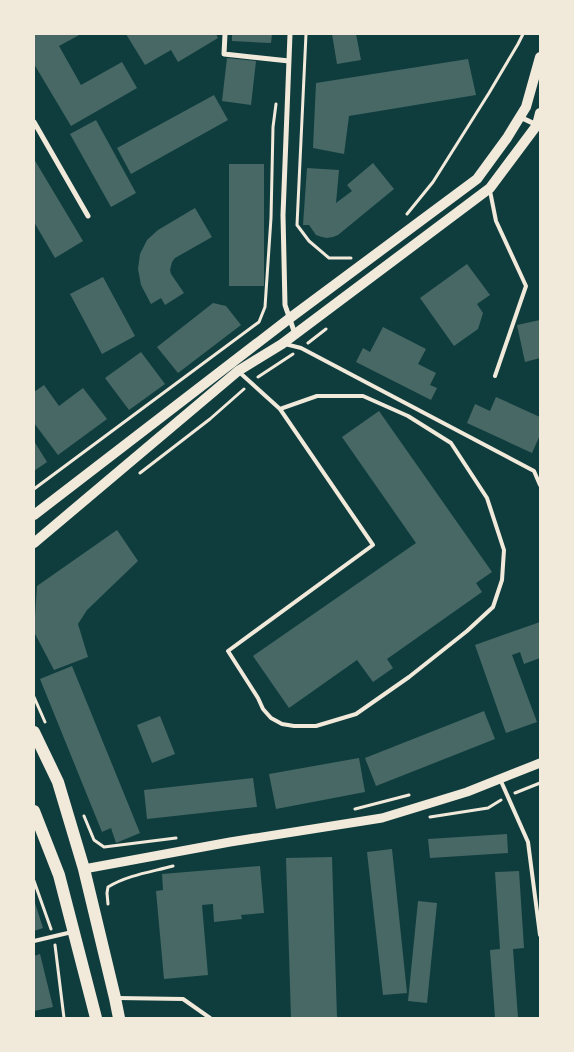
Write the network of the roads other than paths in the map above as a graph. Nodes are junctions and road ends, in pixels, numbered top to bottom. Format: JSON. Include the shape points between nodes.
{"nodes":[{"id":1,"x":225,"y":34,"type":"edge"},
{"id":2,"x":290,"y":34,"type":"edge"},
{"id":3,"x":540,"y":57,"type":"edge"},
{"id":4,"x":289,"y":61,"type":"junction"},
{"id":5,"x":540,"y":113,"type":"edge"},
{"id":6,"x":520,"y":117,"type":"junction"},
{"id":7,"x":34,"y":122,"type":"edge"},
{"id":8,"x":538,"y":126,"type":"edge"},
{"id":9,"x":490,"y":188,"type":"junction"},
{"id":10,"x":88,"y":216,"type":"dead end"},
{"id":11,"x":290,"y":318,"type":"junction"},
{"id":12,"x":295,"y":334,"type":"junction"},
{"id":13,"x":282,"y":344,"type":"junction"},
{"id":14,"x":238,"y":371,"type":"junction"},
{"id":15,"x":495,"y":376,"type":"dead end"},
{"id":16,"x":280,"y":409,"type":"junction"},
{"id":17,"x":540,"y":484,"type":"edge"},
{"id":18,"x":34,"y":515,"type":"edge"},
{"id":19,"x":34,"y":543,"type":"edge"},
{"id":20,"x":34,"y":732,"type":"edge"},
{"id":21,"x":540,"y":763,"type":"edge"},
{"id":22,"x":500,"y":779,"type":"junction"},
{"id":23,"x":34,"y":811,"type":"edge"},
{"id":24,"x":84,"y":869,"type":"junction"},
{"id":25,"x":74,"y":932,"type":"junction"},
{"id":26,"x":540,"y":935,"type":"edge"},
{"id":27,"x":34,"y":942,"type":"edge"},
{"id":28,"x":115,"y":998,"type":"junction"},
{"id":29,"x":96,"y":1018,"type":"edge"},
{"id":30,"x":119,"y":1018,"type":"edge"},
{"id":31,"x":210,"y":1018,"type":"edge"}],
"edges":[{"from":1,"to":4,"type":"street","via":[[224,54]]},
{"from":2,"to":4,"type":"street"},
{"from":3,"to":6,"type":"main road","via":[[526,107]]},
{"from":4,"to":11,"type":"street","via":[[283,215],[286,305]]},
{"from":5,"to":8,"type":"main road"},
{"from":6,"to":8,"type":"street"},
{"from":6,"to":11,"type":"main road","via":[[477,179]]},
{"from":7,"to":10,"type":"street"},
{"from":8,"to":9,"type":"main road"},
{"from":9,"to":12,"type":"main road"},
{"from":9,"to":15,"type":"lane","via":[[496,221],[526,286]]},
{"from":11,"to":12,"type":"street"},
{"from":11,"to":18,"type":"main road"},
{"from":12,"to":13,"type":"main road"},
{"from":13,"to":14,"type":"main road"},
{"from":13,"to":17,"type":"lane","via":[[301,348],[534,471]]},
{"from":14,"to":16,"type":"lane"},
{"from":14,"to":19,"type":"main road"},
{"from":16,"to":16,"type":"lane","via":[[317,396],[363,396],[408,416],[437,434],[451,443],[487,498],[504,550],[502,580],[493,607],[409,677],[356,714],[316,726],[282,724],[271,718],[228,651],[373,545]]},
{"from":20,"to":24,"type":"main road","via":[[58,782]]},
{"from":21,"to":22,"type":"street"},
{"from":22,"to":24,"type":"street","via":[[382,818]]},
{"from":22,"to":26,"type":"lane","via":[[528,842]]},
{"from":23,"to":25,"type":"main road","via":[[59,875]]},
{"from":24,"to":28,"type":"main road"},
{"from":25,"to":27,"type":"lane"},
{"from":25,"to":29,"type":"main road"},
{"from":28,"to":30,"type":"main road"},
{"from":28,"to":31,"type":"lane","via":[[183,999]]}]}
